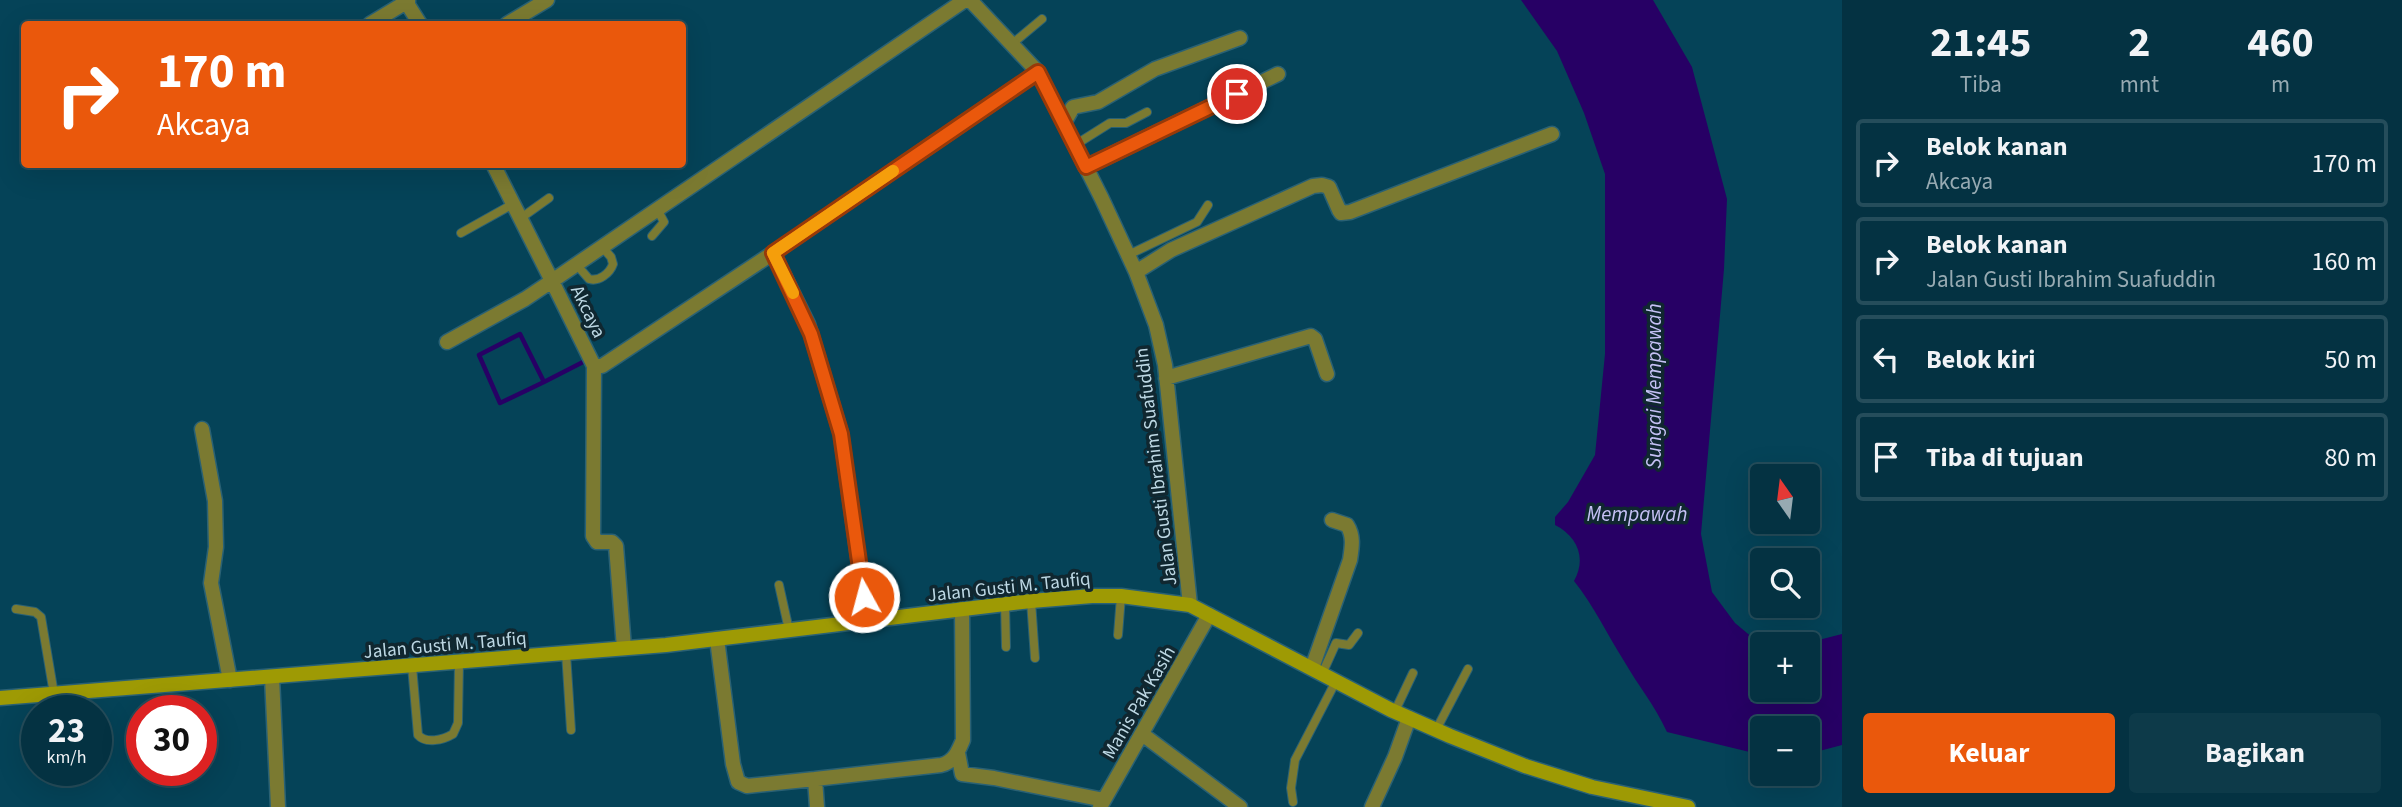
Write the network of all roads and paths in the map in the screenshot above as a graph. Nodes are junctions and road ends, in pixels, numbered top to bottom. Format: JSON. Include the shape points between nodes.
{"nodes":[{"id":1,"x":408,"y":0,"type":"edge"},
{"id":2,"x":547,"y":0,"type":"edge"},
{"id":3,"x":973,"y":1,"type":"edge"},
{"id":4,"x":1042,"y":19,"type":"dead end"},
{"id":5,"x":375,"y":21,"type":"edge"},
{"id":6,"x":418,"y":21,"type":"edge"},
{"id":7,"x":512,"y":21,"type":"edge"},
{"id":8,"x":1240,"y":38,"type":"dead end"},
{"id":9,"x":1012,"y":44,"type":"junction"},
{"id":10,"x":1038,"y":72,"type":"junction"},
{"id":11,"x":1278,"y":74,"type":"dead end"},
{"id":12,"x":1147,"y":112,"type":"dead end"},
{"id":13,"x":1064,"y":123,"type":"junction"},
{"id":14,"x":1552,"y":134,"type":"dead end"},
{"id":15,"x":1075,"y":145,"type":"junction"},
{"id":16,"x":1086,"y":167,"type":"junction"},
{"id":17,"x":495,"y":168,"type":"edge"},
{"id":18,"x":550,"y":198,"type":"dead end"},
{"id":19,"x":513,"y":204,"type":"junction"},
{"id":20,"x":1208,"y":205,"type":"dead end"},
{"id":21,"x":657,"y":209,"type":"junction"},
{"id":22,"x":521,"y":218,"type":"junction"},
{"id":23,"x":461,"y":233,"type":"dead end"},
{"id":24,"x":653,"y":236,"type":"dead end"},
{"id":25,"x":602,"y":247,"type":"junction"},
{"id":26,"x":773,"y":253,"type":"junction"},
{"id":27,"x":1128,"y":255,"type":"junction"},
{"id":28,"x":576,"y":264,"type":"junction"},
{"id":29,"x":1136,"y":272,"type":"junction"},
{"id":30,"x":552,"y":281,"type":"junction"},
{"id":31,"x":447,"y":342,"type":"dead end"},
{"id":32,"x":594,"y":366,"type":"junction"},
{"id":33,"x":1326,"y":374,"type":"dead end"},
{"id":34,"x":1166,"y":378,"type":"junction"},
{"id":35,"x":202,"y":429,"type":"dead end"},
{"id":36,"x":1332,"y":520,"type":"dead end"},
{"id":37,"x":779,"y":584,"type":"dead end"},
{"id":38,"x":1121,"y":596,"type":"junction"},
{"id":39,"x":1031,"y":601,"type":"junction"},
{"id":40,"x":1004,"y":604,"type":"junction"},
{"id":41,"x":1190,"y":605,"type":"junction"},
{"id":42,"x":16,"y":609,"type":"dead end"},
{"id":43,"x":962,"y":609,"type":"junction"},
{"id":44,"x":1209,"y":615,"type":"junction"},
{"id":45,"x":867,"y":621,"type":"junction"},
{"id":46,"x":789,"y":630,"type":"junction"},
{"id":47,"x":1358,"y":633,"type":"dead end"},
{"id":48,"x":1118,"y":635,"type":"dead end"},
{"id":49,"x":717,"y":639,"type":"junction"},
{"id":50,"x":1006,"y":647,"type":"dead end"},
{"id":51,"x":624,"y":648,"type":"junction"},
{"id":52,"x":566,"y":653,"type":"junction"},
{"id":53,"x":1035,"y":658,"type":"dead end"},
{"id":54,"x":458,"y":662,"type":"junction"},
{"id":55,"x":412,"y":666,"type":"junction"},
{"id":56,"x":1468,"y":669,"type":"dead end"},
{"id":57,"x":1317,"y":671,"type":"junction"},
{"id":58,"x":1413,"y":673,"type":"dead end"},
{"id":59,"x":272,"y":677,"type":"junction"},
{"id":60,"x":230,"y":680,"type":"junction"},
{"id":61,"x":1336,"y":681,"type":"junction"},
{"id":62,"x":54,"y":694,"type":"junction"},
{"id":63,"x":0,"y":698,"type":"edge"},
{"id":64,"x":1402,"y":714,"type":"junction"},
{"id":65,"x":572,"y":730,"type":"dead end"},
{"id":66,"x":1436,"y":730,"type":"junction"},
{"id":67,"x":1142,"y":734,"type":"junction"},
{"id":68,"x":958,"y":753,"type":"junction"},
{"id":69,"x":815,"y":779,"type":"junction"},
{"id":70,"x":1293,"y":802,"type":"dead end"},
{"id":71,"x":1102,"y":804,"type":"edge"},
{"id":72,"x":1678,"y":806,"type":"edge"},
{"id":73,"x":278,"y":807,"type":"edge"},
{"id":74,"x":817,"y":807,"type":"edge"},
{"id":75,"x":1240,"y":807,"type":"edge"},
{"id":76,"x":1372,"y":807,"type":"edge"}],
"edges":[{"from":1,"to":5,"type":"street"},
{"from":1,"to":6,"type":"street"},
{"from":2,"to":7,"type":"street"},
{"from":3,"to":9,"type":"street","name":"Jalan Gusti Ibrahim Suafuddin"},
{"from":3,"to":21,"type":"street","name":"Akcaya"},
{"from":4,"to":9,"type":"lane"},
{"from":8,"to":13,"type":"street","via":[[1155,69],[1098,103],[1073,107]]},
{"from":9,"to":10,"type":"street","name":"Jalan Gusti Ibrahim Suafuddin"},
{"from":10,"to":13,"type":"street","name":"Jalan Gusti Ibrahim Suafuddin"},
{"from":10,"to":26,"type":"street","name":"Akcaya"},
{"from":11,"to":16,"type":"street"},
{"from":12,"to":15,"type":"lane","via":[[1126,123],[1110,123]]},
{"from":13,"to":15,"type":"street","name":"Jalan Gusti Ibrahim Suafuddin"},
{"from":14,"to":29,"type":"street","via":[[1350,212],[1341,213],[1329,187],[1313,186],[1171,250]]},
{"from":15,"to":16,"type":"street","name":"Jalan Gusti Ibrahim Suafuddin"},
{"from":16,"to":27,"type":"street","name":"Jalan Gusti Ibrahim Suafuddin"},
{"from":17,"to":19,"type":"street"},
{"from":18,"to":22,"type":"lane"},
{"from":19,"to":22,"type":"street"},
{"from":19,"to":23,"type":"lane"},
{"from":20,"to":27,"type":"lane","via":[[1197,222]]},
{"from":21,"to":24,"type":"lane","via":[[664,222]]},
{"from":21,"to":25,"type":"street","name":"Akcaya"},
{"from":22,"to":30,"type":"street"},
{"from":25,"to":28,"type":"street","name":"Akcaya"},
{"from":25,"to":28,"type":"lane","via":[[613,264],[600,278],[589,279]]},
{"from":26,"to":32,"type":"street","name":"Akcaya","via":[[602,366]]},
{"from":26,"to":45,"type":"street","via":[[811,334],[841,434]]},
{"from":27,"to":29,"type":"street","name":"Jalan Gusti Ibrahim Suafuddin"},
{"from":28,"to":30,"type":"street","name":"Akcaya"},
{"from":29,"to":34,"type":"street","name":"Jalan Gusti Ibrahim Suafuddin","via":[[1156,325]]},
{"from":30,"to":31,"type":"street"},
{"from":30,"to":32,"type":"street","name":"Akcaya"},
{"from":32,"to":51,"type":"street","via":[[593,536],[616,546]]},
{"from":33,"to":34,"type":"street","via":[[1311,336]]},
{"from":34,"to":41,"type":"street","name":"Jalan Gusti Ibrahim Suafuddin"},
{"from":35,"to":60,"type":"street","via":[[215,501],[211,583]]},
{"from":36,"to":57,"type":"street","via":[[1347,525],[1353,541]]},
{"from":37,"to":46,"type":"lane"},
{"from":38,"to":39,"type":"main road","name":"Jalan Gusti M. Taufiq"},
{"from":38,"to":41,"type":"main road","name":"Jalan Gusti M. Taufiq"},
{"from":38,"to":48,"type":"lane"},
{"from":39,"to":40,"type":"main road","name":"Jalan Gusti M. Taufiq"},
{"from":39,"to":53,"type":"lane"},
{"from":40,"to":43,"type":"main road","name":"Jalan Gusti M. Taufiq"},
{"from":40,"to":50,"type":"lane"},
{"from":41,"to":44,"type":"main road","name":"Jalan Gusti M. Taufiq"},
{"from":42,"to":62,"type":"lane","via":[[41,617]]},
{"from":43,"to":45,"type":"main road","name":"Jalan Gusti M. Taufiq"},
{"from":43,"to":68,"type":"street","via":[[962,740]]},
{"from":44,"to":57,"type":"main road","name":"Jalan Gusti M. Taufiq"},
{"from":44,"to":67,"type":"street","name":"Manis Pak Kasih"},
{"from":45,"to":46,"type":"main road","name":"Jalan Gusti M. Taufiq"},
{"from":46,"to":49,"type":"main road","name":"Jalan Gusti M. Taufiq"},
{"from":47,"to":57,"type":"lane","via":[[1349,645],[1336,643]]},
{"from":49,"to":51,"type":"main road","name":"Jalan Gusti M. Taufiq"},
{"from":49,"to":69,"type":"street","via":[[738,782],[747,786]]},
{"from":51,"to":52,"type":"main road","name":"Jalan Gusti M. Taufiq"},
{"from":52,"to":54,"type":"main road","name":"Jalan Gusti M. Taufiq"},
{"from":52,"to":65,"type":"lane"},
{"from":54,"to":55,"type":"main road","name":"Jalan Gusti M. Taufiq"},
{"from":54,"to":55,"type":"lane","via":[[458,723],[453,734],[437,739],[418,735]]},
{"from":55,"to":59,"type":"main road","name":"Jalan Gusti M. Taufiq"},
{"from":56,"to":66,"type":"lane"},
{"from":57,"to":61,"type":"main road","name":"Jalan Gusti M. Taufiq"},
{"from":58,"to":64,"type":"lane"},
{"from":59,"to":60,"type":"main road","name":"Jalan Gusti M. Taufiq"},
{"from":59,"to":73,"type":"street"},
{"from":60,"to":62,"type":"main road","name":"Jalan Gusti M. Taufiq"},
{"from":61,"to":64,"type":"main road","name":"Jalan Gusti M. Taufiq"},
{"from":61,"to":70,"type":"lane","via":[[1295,760]]},
{"from":62,"to":63,"type":"main road","name":"Jalan Gusti M. Taufiq"},
{"from":64,"to":66,"type":"main road","name":"Jalan Gusti M. Taufiq"},
{"from":64,"to":76,"type":"street","via":[[1395,757]]},
{"from":66,"to":72,"type":"main road","name":"Jalan Gusti M. Taufiq","via":[[1525,766]]},
{"from":67,"to":71,"type":"street","name":"Manis Pak Kasih"},
{"from":67,"to":75,"type":"street"},
{"from":68,"to":69,"type":"street","via":[[941,765]]},
{"from":68,"to":71,"type":"street","via":[[962,774]]},
{"from":69,"to":74,"type":"street"}]}
